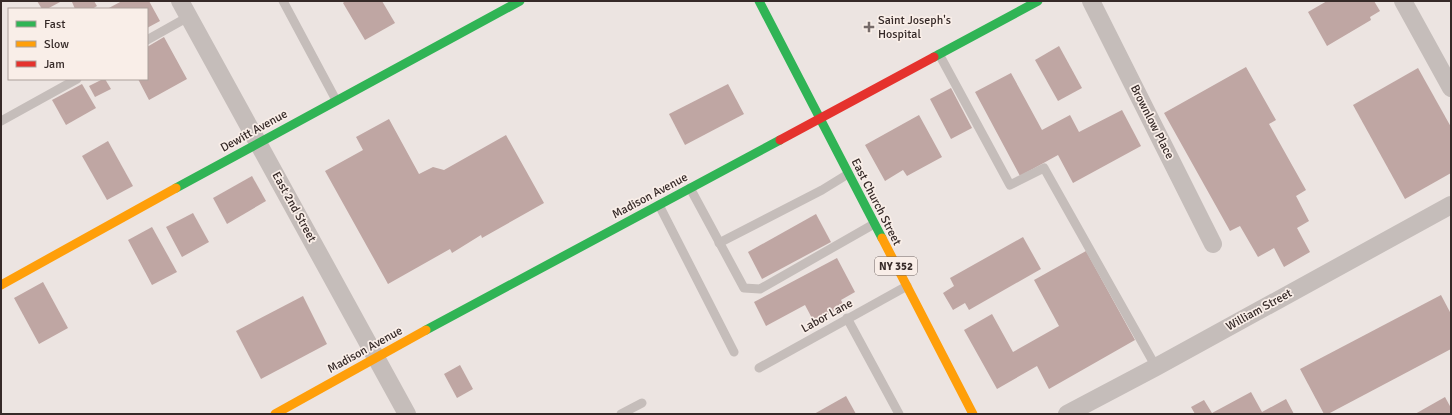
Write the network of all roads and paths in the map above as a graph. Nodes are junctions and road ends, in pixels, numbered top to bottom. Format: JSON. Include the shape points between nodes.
{"nodes":[{"id":1,"x":180,"y":1,"type":"edge"},
{"id":2,"x":283,"y":1,"type":"edge"},
{"id":3,"x":520,"y":1,"type":"edge"},
{"id":4,"x":759,"y":1,"type":"edge"},
{"id":5,"x":1038,"y":1,"type":"edge"},
{"id":6,"x":1091,"y":1,"type":"edge"},
{"id":7,"x":1403,"y":1,"type":"edge"},
{"id":8,"x":188,"y":17,"type":"junction"},
{"id":9,"x":148,"y":39,"type":"edge"},
{"id":10,"x":939,"y":54,"type":"junction"},
{"id":11,"x":75,"y":80,"type":"edge"},
{"id":12,"x":1451,"y":88,"type":"edge"},
{"id":13,"x":336,"y":100,"type":"junction"},
{"id":14,"x":820,"y":118,"type":"junction"},
{"id":15,"x":1,"y":121,"type":"edge"},
{"id":16,"x":258,"y":142,"type":"junction"},
{"id":17,"x":848,"y":174,"type":"junction"},
{"id":18,"x":690,"y":188,"type":"junction"},
{"id":19,"x":659,"y":205,"type":"junction"},
{"id":20,"x":1451,"y":205,"type":"edge"},
{"id":21,"x":874,"y":224,"type":"junction"},
{"id":22,"x":719,"y":242,"type":"junction"},
{"id":23,"x":1213,"y":244,"type":"dead end"},
{"id":24,"x":1,"y":285,"type":"edge"},
{"id":25,"x":907,"y":286,"type":"junction"},
{"id":26,"x":847,"y":318,"type":"junction"},
{"id":27,"x":734,"y":352,"type":"dead end"},
{"id":28,"x":376,"y":357,"type":"junction"},
{"id":29,"x":1156,"y":367,"type":"junction"},
{"id":30,"x":759,"y":368,"type":"dead end"},
{"id":31,"x":642,"y":403,"type":"dead end"},
{"id":32,"x":275,"y":414,"type":"edge"},
{"id":33,"x":407,"y":414,"type":"edge"},
{"id":34,"x":621,"y":414,"type":"edge"},
{"id":35,"x":899,"y":414,"type":"edge"},
{"id":36,"x":973,"y":414,"type":"edge"},
{"id":37,"x":1067,"y":414,"type":"edge"}],
"edges":[{"from":1,"to":8,"type":"street","name":"East 2nd Street"},
{"from":2,"to":13,"type":"lane"},
{"from":3,"to":13,"type":"main road","name":"Dewitt Avenue"},
{"from":4,"to":14,"type":"main road","name":"East Church Street","number":"NY 352"},
{"from":5,"to":10,"type":"main road","name":"Madison Avenue"},
{"from":6,"to":23,"type":"street","name":"Brownlow Place"},
{"from":7,"to":12,"type":"street"},
{"from":8,"to":9,"type":"lane"},
{"from":8,"to":16,"type":"street","name":"East 2nd Street"},
{"from":10,"to":14,"type":"main road","name":"Madison Avenue"},
{"from":10,"to":29,"type":"lane","via":[[1010,185],[1044,168]]},
{"from":11,"to":15,"type":"lane"},
{"from":13,"to":16,"type":"main road","name":"Dewitt Avenue"},
{"from":14,"to":17,"type":"main road","name":"East Church Street","number":"NY 352"},
{"from":14,"to":18,"type":"main road","name":"Madison Avenue"},
{"from":16,"to":24,"type":"main road","name":"Dewitt Avenue"},
{"from":16,"to":28,"type":"street","name":"East 2nd Street"},
{"from":17,"to":21,"type":"main road","name":"East Church Street","number":"NY 352"},
{"from":17,"to":22,"type":"lane","via":[[822,190]]},
{"from":18,"to":19,"type":"main road","name":"Madison Avenue"},
{"from":18,"to":22,"type":"lane"},
{"from":19,"to":27,"type":"lane"},
{"from":19,"to":28,"type":"main road","name":"Madison Avenue"},
{"from":20,"to":29,"type":"street","name":"William Street"},
{"from":21,"to":22,"type":"lane","via":[[760,289],[744,288]]},
{"from":21,"to":25,"type":"main road","name":"East Church Street","number":"NY 352"},
{"from":25,"to":26,"type":"lane","name":"Labor Lane"},
{"from":25,"to":36,"type":"main road","name":"East Church Street","number":"NY 352"},
{"from":26,"to":30,"type":"lane","name":"Labor Lane"},
{"from":26,"to":35,"type":"lane"},
{"from":28,"to":32,"type":"main road","name":"Madison Avenue"},
{"from":28,"to":33,"type":"street","name":"East 2nd Street"},
{"from":29,"to":37,"type":"street","name":"William Street"},
{"from":31,"to":34,"type":"lane"}]}
